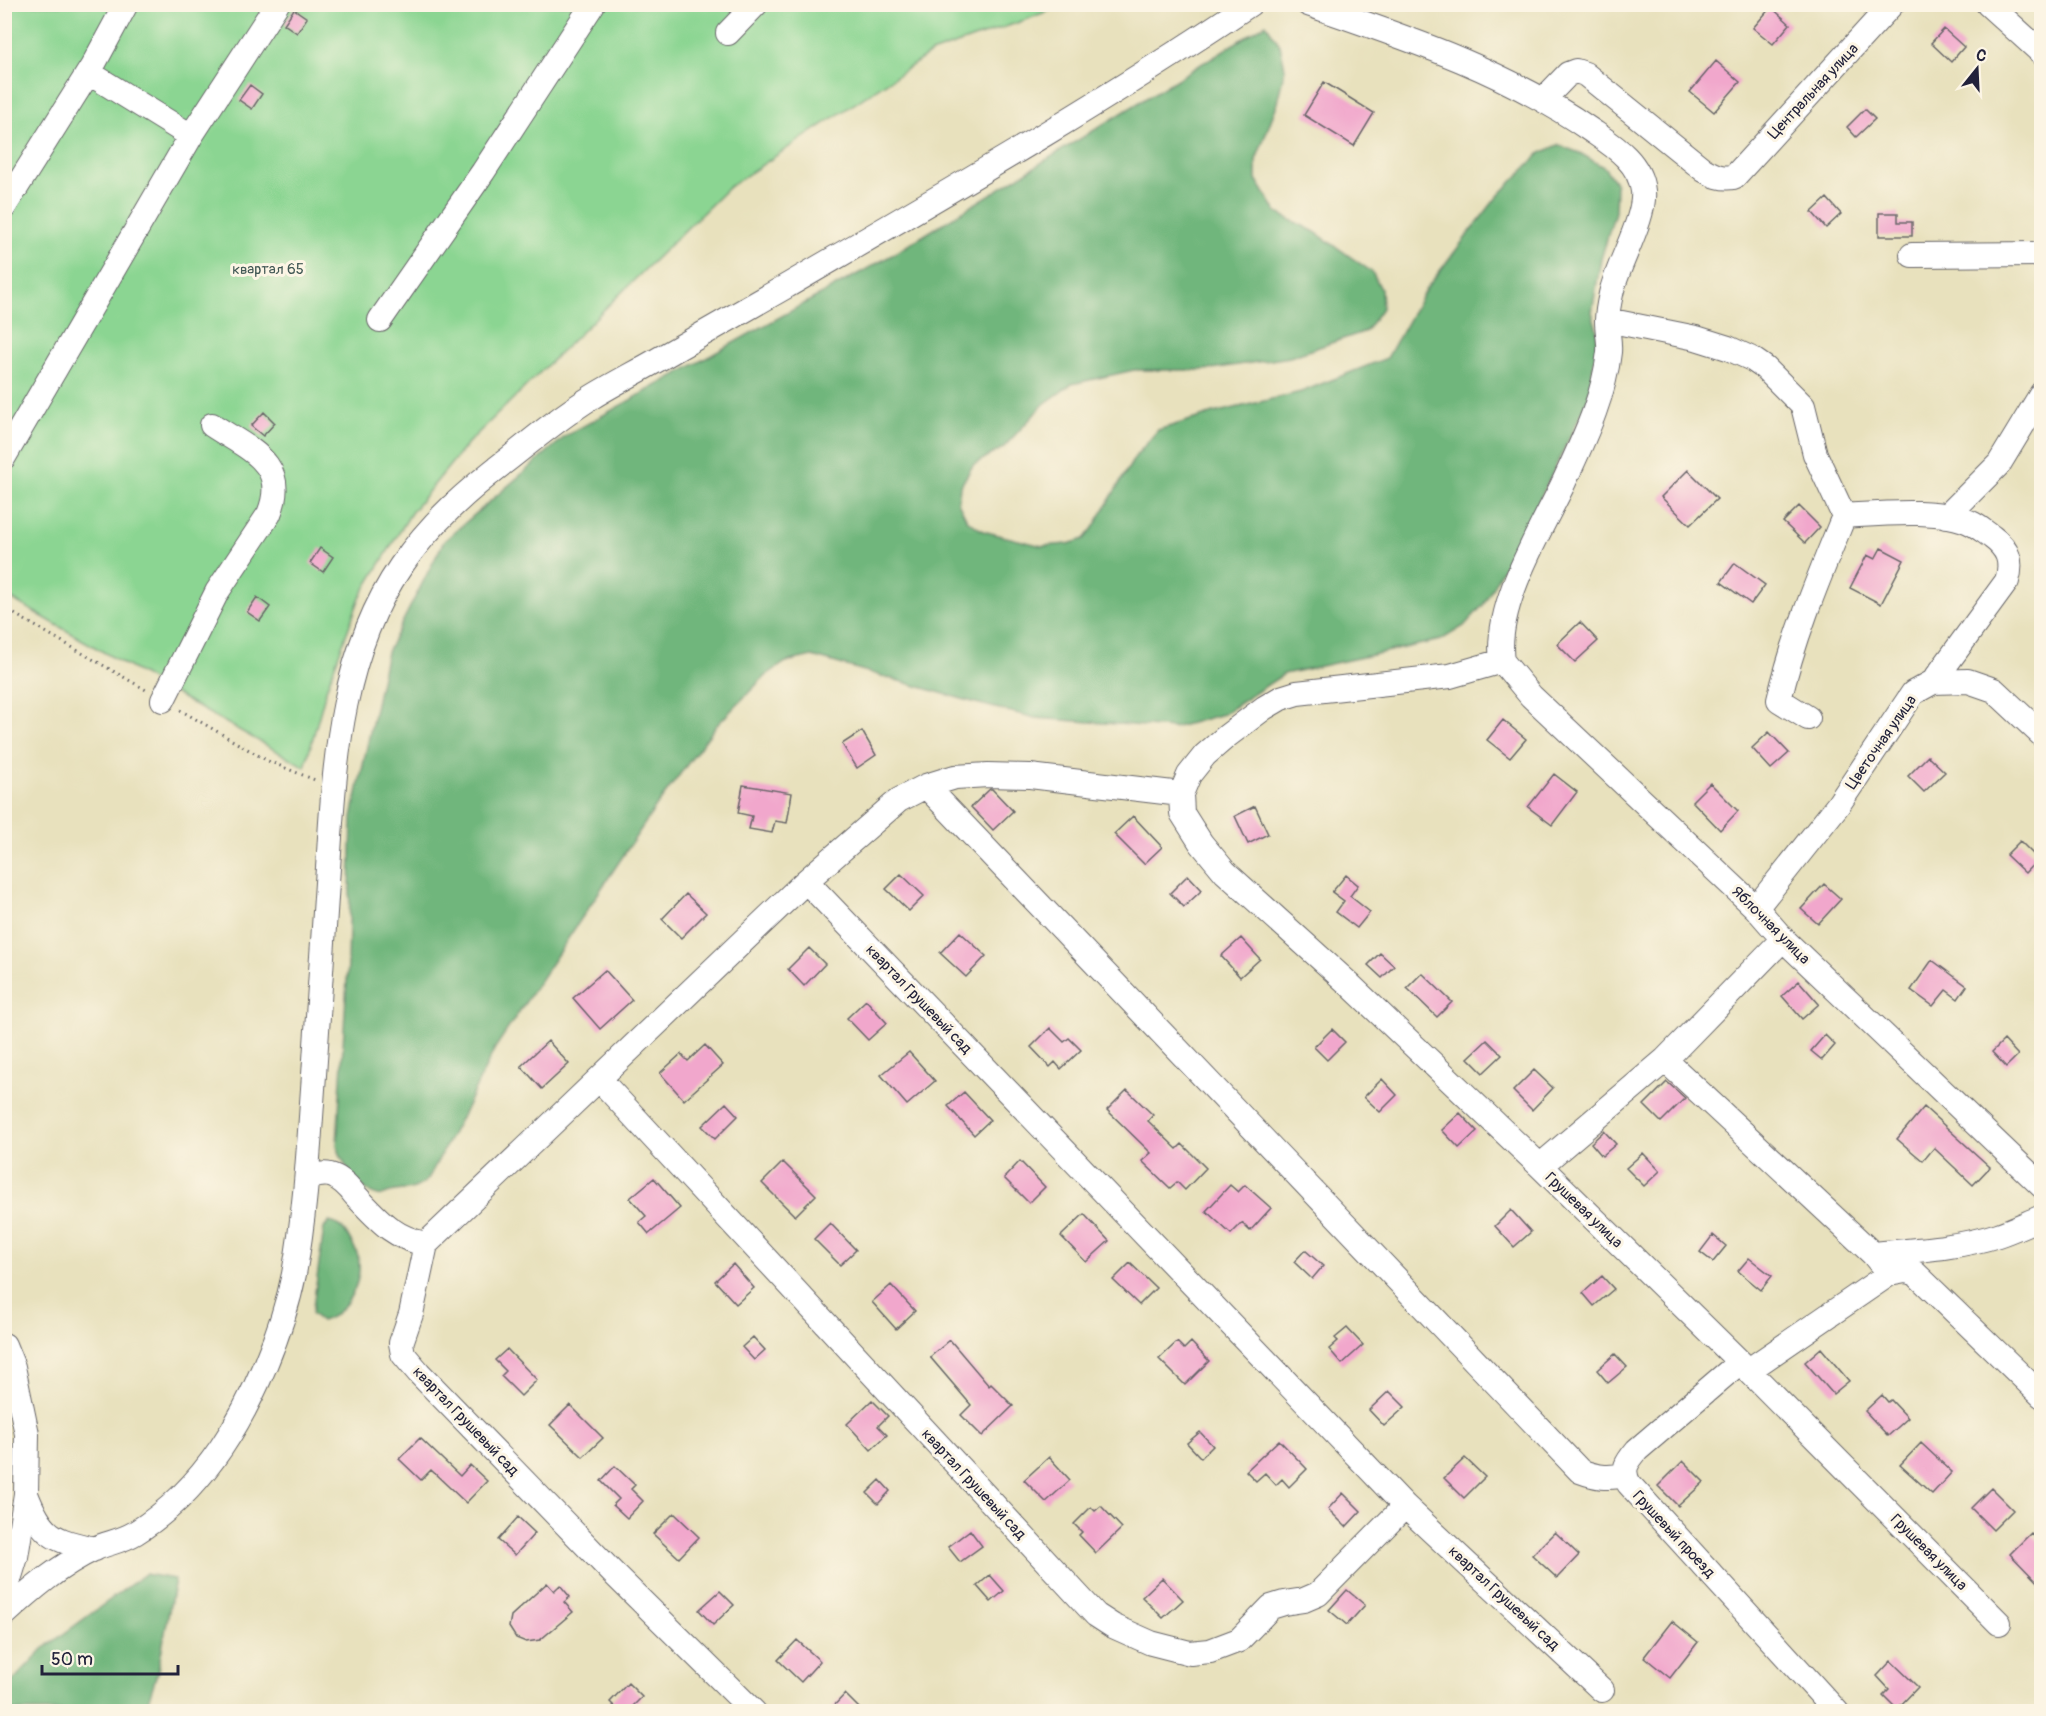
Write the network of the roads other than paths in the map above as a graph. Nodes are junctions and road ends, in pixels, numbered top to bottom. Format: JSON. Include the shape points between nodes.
{"nodes":[{"id":1,"x":126,"y":4,"type":"edge"},
{"id":2,"x":277,"y":4,"type":"edge"},
{"id":3,"x":593,"y":4,"type":"edge"},
{"id":4,"x":756,"y":4,"type":"edge"},
{"id":5,"x":1250,"y":4,"type":"edge"},
{"id":6,"x":1308,"y":4,"type":"edge"},
{"id":7,"x":1892,"y":4,"type":"edge"},
{"id":8,"x":1988,"y":4,"type":"edge"},
{"id":9,"x":1216,"y":14,"type":"edge"},
{"id":10,"x":728,"y":33,"type":"dead end"},
{"id":11,"x":2042,"y":53,"type":"edge"},
{"id":12,"x":92,"y":67,"type":"junction"},
{"id":13,"x":1544,"y":99,"type":"junction"},
{"id":14,"x":191,"y":136,"type":"junction"},
{"id":15,"x":4,"y":207,"type":"edge"},
{"id":16,"x":2042,"y":254,"type":"edge"},
{"id":17,"x":1912,"y":255,"type":"dead end"},
{"id":18,"x":1607,"y":320,"type":"junction"},
{"id":19,"x":380,"y":321,"type":"dead end"},
{"id":20,"x":2042,"y":393,"type":"edge"},
{"id":21,"x":212,"y":425,"type":"dead end"},
{"id":22,"x":4,"y":457,"type":"edge"},
{"id":23,"x":1844,"y":516,"type":"junction"},
{"id":24,"x":1947,"y":516,"type":"junction"},
{"id":25,"x":1502,"y":661,"type":"junction"},
{"id":26,"x":1933,"y":682,"type":"junction"},
{"id":27,"x":163,"y":700,"type":"dead end"},
{"id":28,"x":1808,"y":718,"type":"dead end"},
{"id":29,"x":2042,"y":735,"type":"edge"},
{"id":30,"x":926,"y":786,"type":"junction"},
{"id":31,"x":1180,"y":794,"type":"junction"},
{"id":32,"x":806,"y":881,"type":"junction"},
{"id":33,"x":1756,"y":908,"type":"junction"},
{"id":34,"x":1783,"y":939,"type":"junction"},
{"id":35,"x":1665,"y":1060,"type":"junction"},
{"id":36,"x":600,"y":1080,"type":"junction"},
{"id":37,"x":1540,"y":1166,"type":"junction"},
{"id":38,"x":307,"y":1178,"type":"junction"},
{"id":39,"x":2042,"y":1186,"type":"edge"},
{"id":40,"x":2042,"y":1217,"type":"edge"},
{"id":41,"x":426,"y":1244,"type":"junction"},
{"id":42,"x":1873,"y":1254,"type":"junction"},
{"id":43,"x":1889,"y":1274,"type":"junction"},
{"id":44,"x":4,"y":1345,"type":"edge"},
{"id":45,"x":1744,"y":1366,"type":"junction"},
{"id":46,"x":2042,"y":1396,"type":"edge"},
{"id":47,"x":1624,"y":1475,"type":"junction"},
{"id":48,"x":26,"y":1494,"type":"junction"},
{"id":49,"x":1405,"y":1506,"type":"junction"},
{"id":50,"x":95,"y":1549,"type":"junction"},
{"id":51,"x":4,"y":1596,"type":"edge"},
{"id":52,"x":4,"y":1615,"type":"edge"},
{"id":53,"x":1999,"y":1623,"type":"dead end"},
{"id":54,"x":1602,"y":1690,"type":"dead end"},
{"id":55,"x":754,"y":1712,"type":"edge"},
{"id":56,"x":1837,"y":1712,"type":"edge"}],
"edges":[{"from":1,"to":12,"type":"street"},
{"from":2,"to":14,"type":"street"},
{"from":3,"to":19,"type":"street"},
{"from":4,"to":10,"type":"street"},
{"from":5,"to":9,"type":"street"},
{"from":6,"to":13,"type":"street","via":[[1420,42]]},
{"from":7,"to":13,"type":"street","name":"Центральная улица","via":[[1734,177],[1716,177],[1704,171],[1576,70]]},
{"from":8,"to":11,"type":"street"},
{"from":9,"to":38,"type":"street","via":[[1069,119],[593,396],[466,492],[419,542],[377,609],[355,666],[344,711],[333,788]]},
{"from":12,"to":14,"type":"street","via":[[100,81]]},
{"from":12,"to":15,"type":"street"},
{"from":13,"to":18,"type":"street","via":[[1625,155],[1639,175],[1643,192],[1639,215],[1612,288]]},
{"from":14,"to":22,"type":"street"},
{"from":16,"to":17,"type":"street"},
{"from":18,"to":23,"type":"street","via":[[1696,338],[1728,348],[1765,369],[1803,406],[1815,454]]},
{"from":18,"to":25,"type":"street","via":[[1609,350],[1597,404],[1517,581],[1505,615]]},
{"from":20,"to":24,"type":"street","via":[[1999,464]]},
{"from":21,"to":27,"type":"street","via":[[258,455],[272,472],[274,501],[217,592]]},
{"from":23,"to":24,"type":"street"},
{"from":23,"to":28,"type":"street","via":[[1810,597],[1779,700]]},
{"from":24,"to":26,"type":"street","via":[[1972,523],[2002,545],[2011,568],[2007,580]]},
{"from":25,"to":31,"type":"street","via":[[1450,676],[1281,698],[1205,755]]},
{"from":25,"to":33,"type":"street","name":"Яблочная улица","via":[[1531,696]]},
{"from":26,"to":29,"type":"street","via":[[1968,681],[1994,690]]},
{"from":26,"to":33,"type":"street","name":"Цветочная улица","via":[[1913,693],[1838,805]]},
{"from":30,"to":31,"type":"street","via":[[955,777],[1030,776]]},
{"from":30,"to":32,"type":"street","via":[[899,800]]},
{"from":30,"to":47,"type":"street","via":[[1580,1471],[1594,1477]]},
{"from":31,"to":37,"type":"street","name":"Грушевая улица","via":[[1182,813],[1225,872]]},
{"from":32,"to":36,"type":"street"},
{"from":32,"to":49,"type":"street","name":"квартал Грушевый сад"},
{"from":33,"to":34,"type":"street","name":"Яблочная улица"},
{"from":34,"to":35,"type":"street"},
{"from":34,"to":39,"type":"street","name":"Яблочная улица"},
{"from":35,"to":37,"type":"street"},
{"from":35,"to":42,"type":"street"},
{"from":36,"to":41,"type":"street"},
{"from":36,"to":49,"type":"street","name":"квартал Грушевый сад","via":[[1096,1615],[1113,1626],[1151,1643],[1191,1653],[1210,1651],[1239,1640],[1271,1607],[1318,1594]]},
{"from":37,"to":45,"type":"street","name":"Грушевая улица"},
{"from":38,"to":41,"type":"street","via":[[331,1175],[397,1235]]},
{"from":38,"to":50,"type":"street","via":[[285,1310],[250,1398],[222,1447],[167,1510],[129,1537]]},
{"from":40,"to":42,"type":"street","via":[[1969,1242]]},
{"from":41,"to":55,"type":"street","name":"квартал Грушевый сад","via":[[411,1314],[400,1343],[403,1354],[612,1572]]},
{"from":42,"to":43,"type":"street"},
{"from":43,"to":45,"type":"street","name":"Грушевый проезд"},
{"from":43,"to":46,"type":"street","via":[[1915,1274]]},
{"from":44,"to":48,"type":"street","via":[[13,1367],[27,1434]]},
{"from":45,"to":47,"type":"street","name":"Грушевый проезд","via":[[1637,1450]]},
{"from":45,"to":53,"type":"street","name":"Грушевая улица"},
{"from":47,"to":56,"type":"street","name":"Грушевый проезд"},
{"from":48,"to":50,"type":"street","via":[[34,1516],[48,1534],[69,1544]]},
{"from":48,"to":51,"type":"street","via":[[16,1557]]},
{"from":49,"to":54,"type":"street","name":"квартал Грушевый сад"},
{"from":50,"to":52,"type":"street","via":[[30,1591]]}]}
